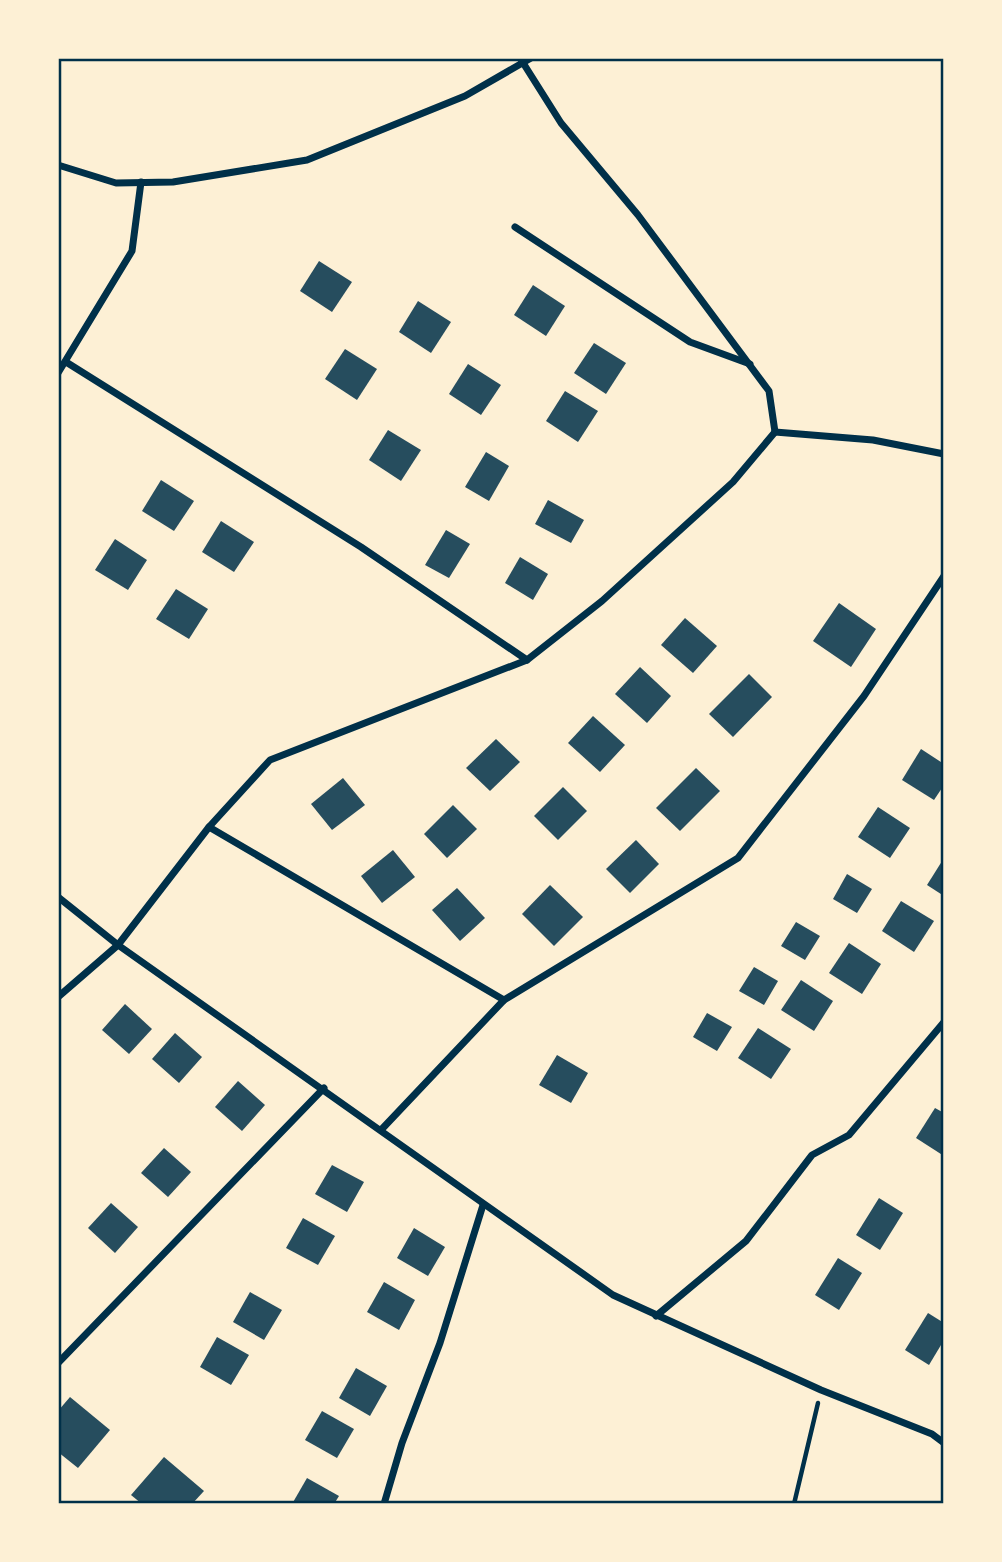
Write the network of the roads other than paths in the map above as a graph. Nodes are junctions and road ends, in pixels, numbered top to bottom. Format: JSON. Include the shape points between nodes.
{"nodes":[{"id":1,"x":531,"y":58,"type":"edge"},
{"id":2,"x":521,"y":60,"type":"edge"},
{"id":3,"x":58,"y":165,"type":"edge"},
{"id":4,"x":141,"y":182,"type":"junction"},
{"id":5,"x":515,"y":227,"type":"dead end"},
{"id":6,"x":66,"y":362,"type":"junction"},
{"id":7,"x":751,"y":364,"type":"junction"},
{"id":8,"x":58,"y":373,"type":"edge"},
{"id":9,"x":775,"y":432,"type":"junction"},
{"id":10,"x":944,"y":454,"type":"edge"},
{"id":11,"x":944,"y":576,"type":"edge"},
{"id":12,"x":527,"y":660,"type":"junction"},
{"id":13,"x":209,"y":827,"type":"junction"},
{"id":14,"x":58,"y":897,"type":"edge"},
{"id":15,"x":118,"y":944,"type":"junction"},
{"id":16,"x":58,"y":997,"type":"edge"},
{"id":17,"x":504,"y":1000,"type":"junction"},
{"id":18,"x":944,"y":1022,"type":"edge"},
{"id":19,"x":324,"y":1088,"type":"junction"},
{"id":20,"x":381,"y":1130,"type":"junction"},
{"id":21,"x":483,"y":1205,"type":"junction"},
{"id":22,"x":656,"y":1316,"type":"junction"},
{"id":23,"x":58,"y":1363,"type":"edge"},
{"id":24,"x":944,"y":1443,"type":"edge"},
{"id":25,"x":384,"y":1504,"type":"edge"}],
"edges":[{"from":1,"to":2,"type":"street"},
{"from":2,"to":4,"type":"street","via":[[465,96],[307,160],[173,182]]},
{"from":2,"to":7,"type":"street","via":[[561,123],[638,215]]},
{"from":3,"to":4,"type":"street","via":[[116,183]]},
{"from":4,"to":6,"type":"street","via":[[132,251]]},
{"from":5,"to":7,"type":"street","via":[[690,342]]},
{"from":6,"to":8,"type":"street"},
{"from":6,"to":12,"type":"street","via":[[361,547]]},
{"from":7,"to":9,"type":"street","via":[[769,391]]},
{"from":9,"to":10,"type":"street","via":[[873,440]]},
{"from":9,"to":12,"type":"street","via":[[733,482],[603,601]]},
{"from":11,"to":17,"type":"street","via":[[864,696],[738,858]]},
{"from":12,"to":13,"type":"street","via":[[270,760]]},
{"from":13,"to":15,"type":"street"},
{"from":13,"to":17,"type":"street"},
{"from":14,"to":15,"type":"street"},
{"from":15,"to":16,"type":"street"},
{"from":15,"to":19,"type":"street"},
{"from":17,"to":20,"type":"street"},
{"from":18,"to":22,"type":"street","via":[[849,1135],[812,1155],[746,1241]]},
{"from":19,"to":20,"type":"street"},
{"from":19,"to":23,"type":"street"},
{"from":20,"to":21,"type":"street"},
{"from":21,"to":22,"type":"street","via":[[613,1295]]},
{"from":21,"to":25,"type":"street"},
{"from":22,"to":24,"type":"street"}]}
